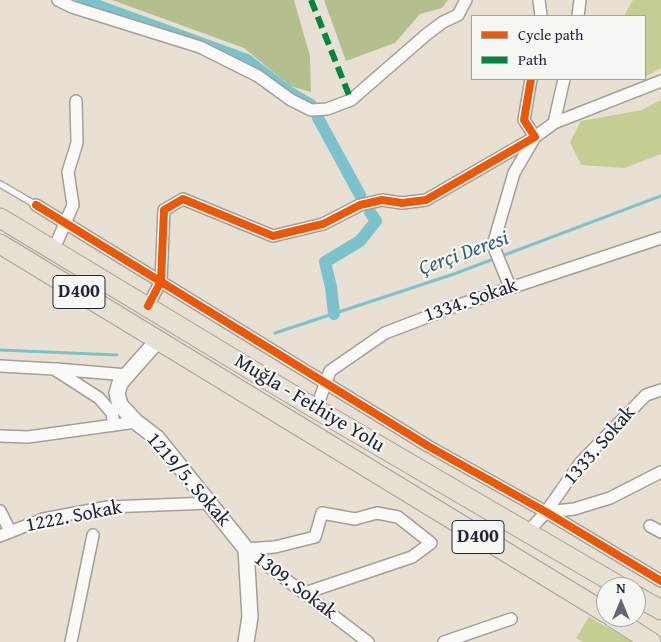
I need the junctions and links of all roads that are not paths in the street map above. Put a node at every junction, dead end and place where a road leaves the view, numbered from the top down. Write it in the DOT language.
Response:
graph roads {
  1 [pos="58,0"];
  2 [pos="466,0"];
  3 [pos="539,0"];
  4 [pos="580,0"];
  5 [pos="541,15"];
  6 [pos="578,15"];
  7 [pos="531,80"];
  8 [pos="564,80"];
  9 [pos="661,81"];
  10 [pos="76,101"];
  11 [pos="554,123"];
  12 [pos="535,137"];
  13 [pos="0,184"];
  14 [pos="36,205"];
  15 [pos="0,218"];
  16 [pos="66,222"];
  17 [pos="661,238"];
  18 [pos="0,244"];
  19 [pos="54,251"];
  20 [pos="161,281"];
  21 [pos="510,287"];
  22 [pos="148,306"];
  23 [pos="158,340"];
  24 [pos="0,366"];
  25 [pos="54,369"];
  26 [pos="127,375"];
  27 [pos="326,384"];
  28 [pos="661,390"];
  29 [pos="316,409"];
  30 [pos="136,422"];
  31 [pos="114,425"];
  32 [pos="0,436"];
  33 [pos="661,472"];
  34 [pos="210,503"];
  35 [pos="0,511"];
  36 [pos="546,512"];
  37 [pos="650,526"];
  38 [pos="661,532"];
  39 [pos="527,533"];
  40 [pos="5,534"];
  41 [pos="93,535"];
  42 [pos="246,549"];
  43 [pos="604,577"];
  44 [pos="661,581"];
  45 [pos="305,593"];
  46 [pos="646,602"];
  47 [pos="596,607"];
  48 [pos="661,610"];
  49 [pos="511,619"];
  50 [pos="628,627"];
  51 [pos="71,642"];
  52 [pos="246,642"];
  53 [pos="368,642"];
  54 [pos="444,642"];
  55 [pos="651,642"];
  1 -- 2 [label="street"];
  3 -- 5 [label="street"];
  4 -- 6 [label="street"];
  7 -- 12 [label="street"];
  8 -- 11 [label="street"];
  9 -- 11 [label="street"];
  10 -- 16 [label="street"];
  11 -- 12 [label="street"];
  12 -- 20 [label="street"];
  12 -- 21 [label="street"];
  13 -- 14 [label="lane"];
  14 -- 16 [label="street"];
  15 -- 19 [label="highway, Muğla - Fethiye Yolu / D400"];
  16 -- 19 [label="street"];
  16 -- 20 [label="street"];
  17 -- 21 [label="street, 1334. Sokak"];
  18 -- 23 [label="highway, Muğla - Fethiye Yolu / D400"];
  19 -- 22 [label="highway, Muğla - Fethiye Yolu / D400"];
  20 -- 22 [label="street"];
  20 -- 27 [label="street"];
  21 -- 27 [label="street, 1334. Sokak"];
  22 -- 29 [label="highway, Muğla - Fethiye Yolu / D400"];
  23 -- 26 [label="street, 1219/5. Sokak"];
  23 -- 47 [label="highway, Muğla - Fethiye Yolu / D400"];
  24 -- 25 [label="street"];
  25 -- 26 [label="street"];
  25 -- 31 [label="street"];
  26 -- 30 [label="street, 1219/5. Sokak"];
  27 -- 29 [label="street, 1334. Sokak"];
  27 -- 36 [label="street"];
  28 -- 36 [label="street, 1333. Sokak"];
  29 -- 39 [label="highway, Muğla - Fethiye Yolu / D400"];
  30 -- 31 [label="street"];
  30 -- 34 [label="street, 1219/5. Sokak"];
  31 -- 32 [label="street"];
  33 -- 36 [label="street"];
  34 -- 40 [label="street, 1222. Sokak"];
  34 -- 42 [label="street, 1219/5. Sokak"];
  35 -- 40 [label="street"];
  36 -- 39 [label="street, 1333. Sokak"];
  36 -- 44 [label="street"];
  37 -- 38 [label="street"];
  39 -- 43 [label="highway, Muğla - Fethiye Yolu / D400"];
  41 -- 51 [label="street"];
  42 -- 45 [label="street, 1309. Sokak"];
  42 -- 45 [label="street"];
  42 -- 52 [label="street"];
  45 -- 53 [label="street, 1309. Sokak"];
  46 -- 48 [label="highway"];
  49 -- 54 [label="street"];
  50 -- 55 [label="highway"];
}
